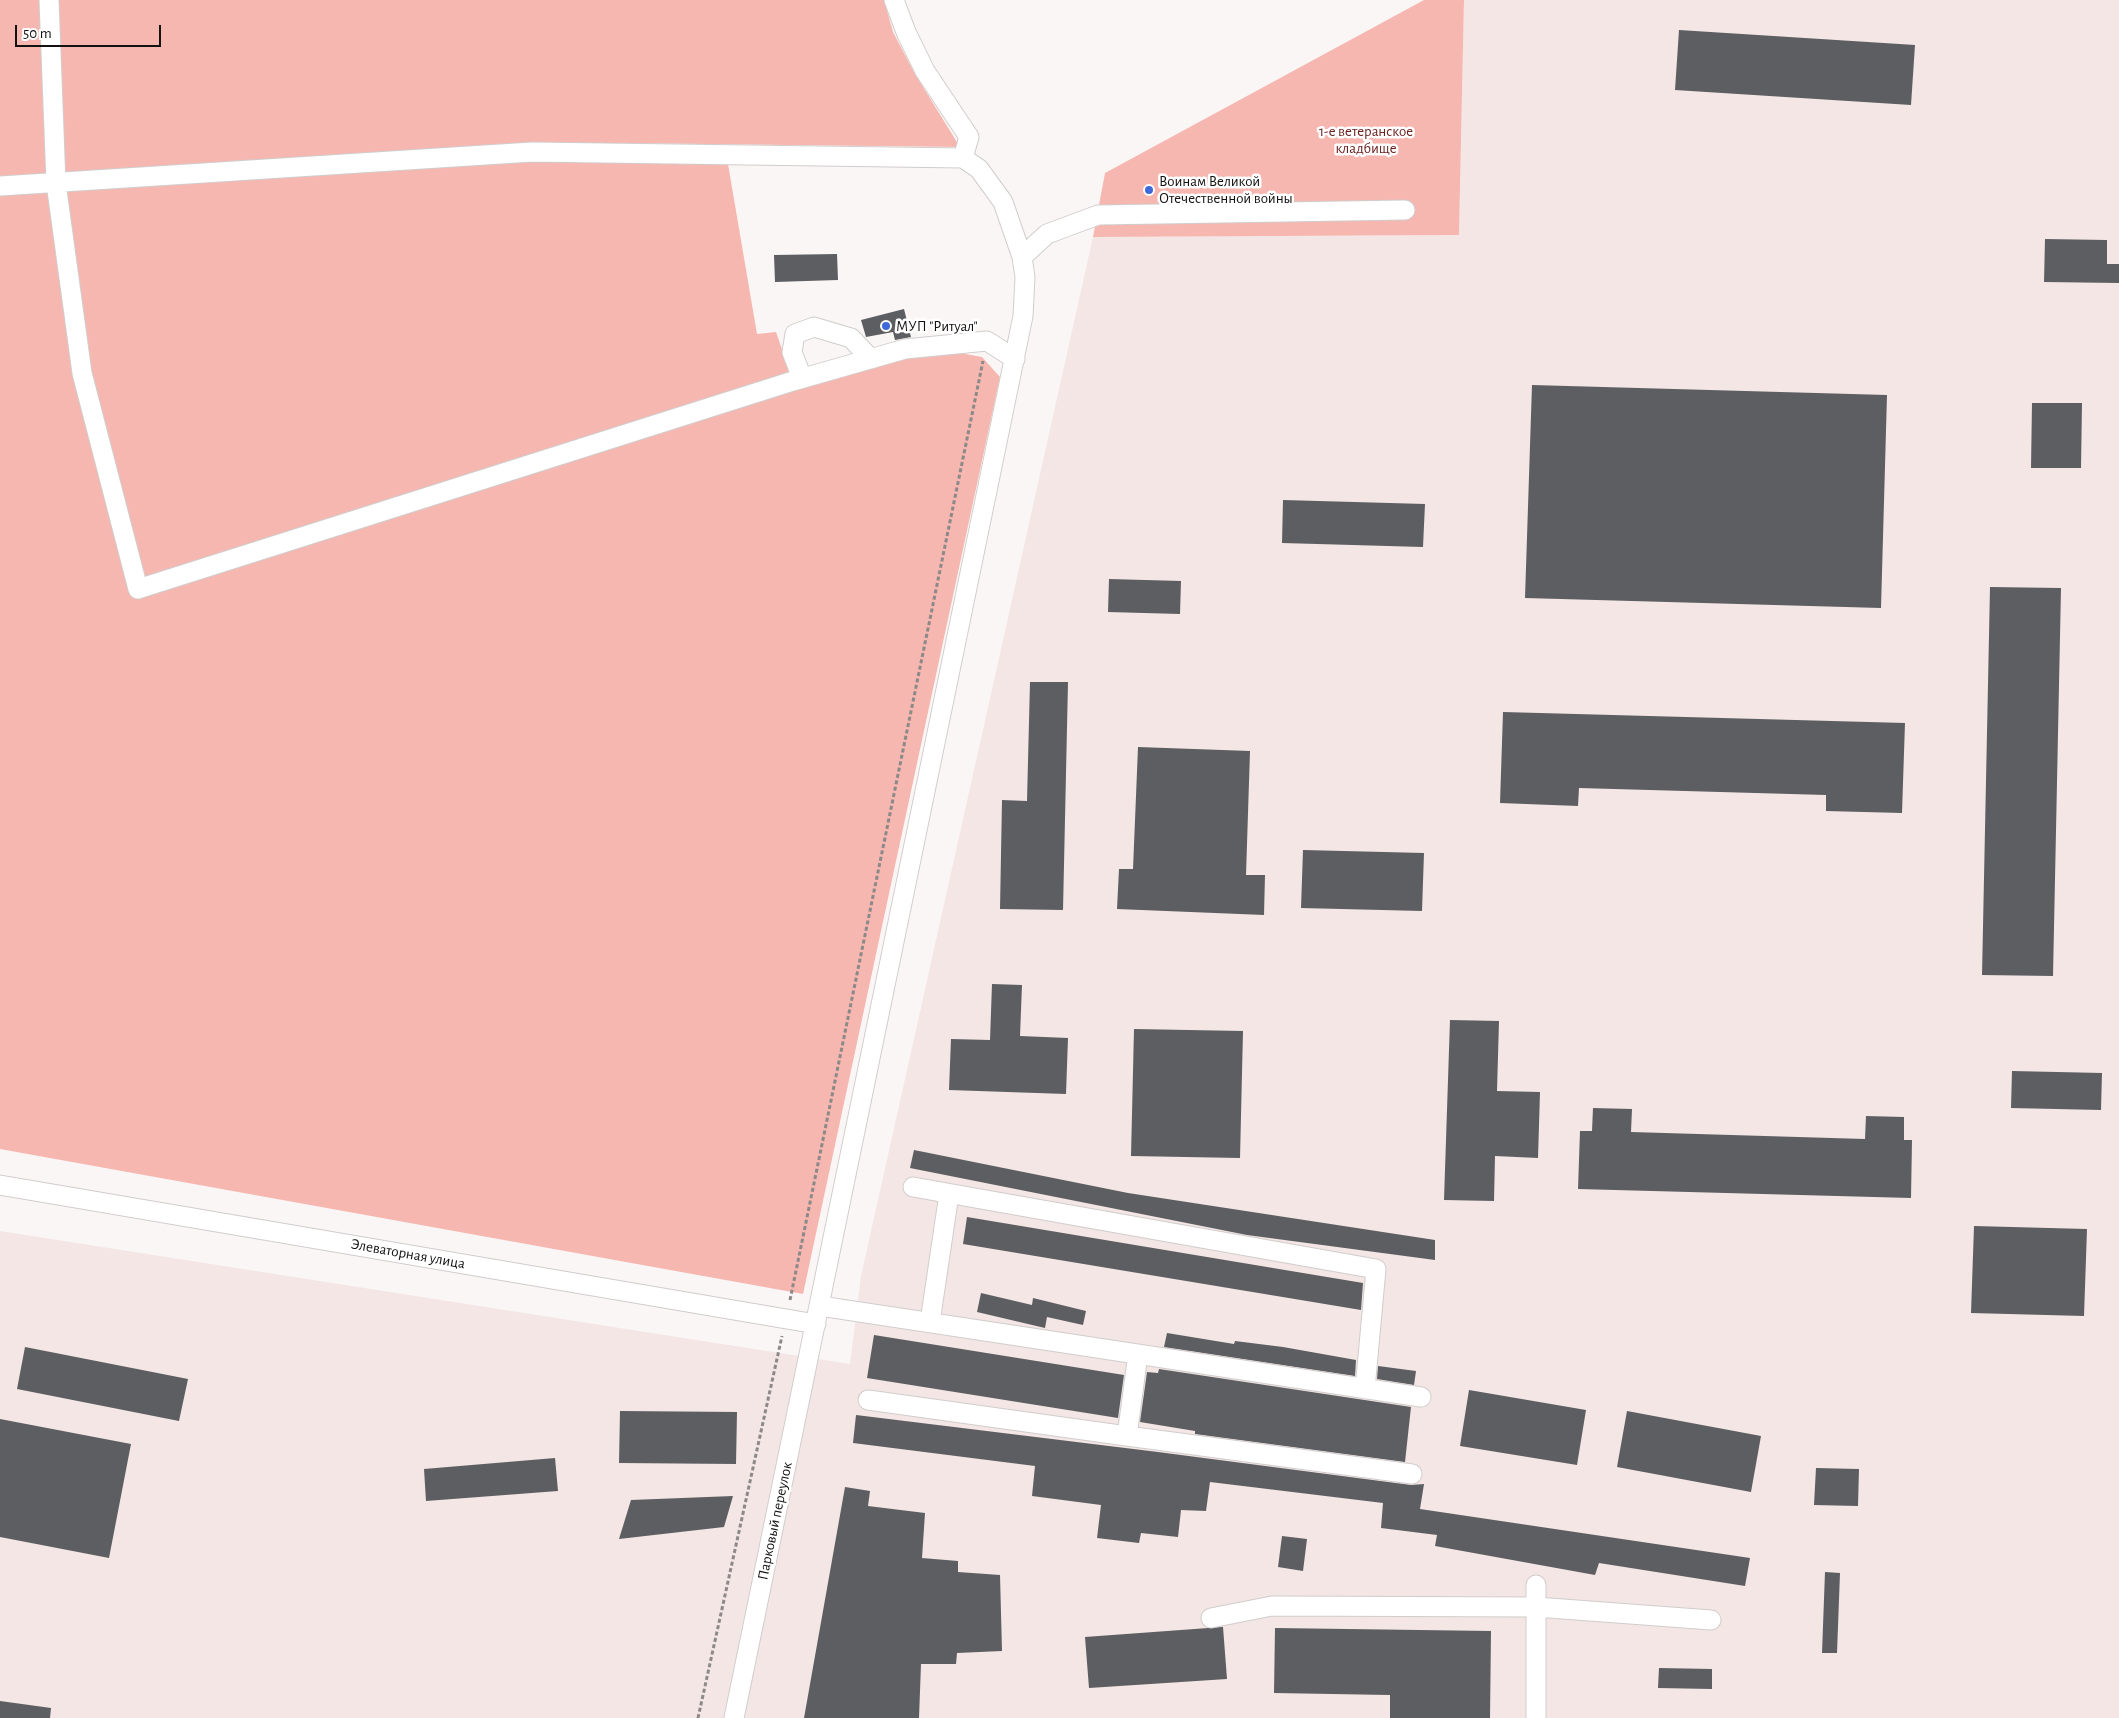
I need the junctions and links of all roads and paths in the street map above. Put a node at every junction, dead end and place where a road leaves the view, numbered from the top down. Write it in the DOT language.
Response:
graph roads {
  1 [pos="49,0"];
  2 [pos="894,0"];
  3 [pos="963,158"];
  4 [pos="56,183"];
  5 [pos="0,186"];
  6 [pos="1405,210"];
  7 [pos="1022,257"];
  8 [pos="987,341"];
  9 [pos="871,359"];
  10 [pos="1015,359"];
  11 [pos="802,378"];
  12 [pos="0,1185"];
  13 [pos="913,1187"];
  14 [pos="949,1194"];
  15 [pos="818,1315"];
  16 [pos="786,1319"];
  17 [pos="930,1322"];
  18 [pos="1138,1354"];
  19 [pos="1365,1389"];
  20 [pos="1421,1397"];
  21 [pos="868,1400"];
  22 [pos="1127,1436"];
  23 [pos="1412,1474"];
  24 [pos="1536,1585"];
  25 [pos="1536,1607"];
  26 [pos="1211,1618"];
  27 [pos="1711,1620"];
  28 [pos="698,1718"];
  29 [pos="734,1718"];
  30 [pos="1536,1718"];
  1 -- 4 [label="street"];
  2 -- 3 [label="street"];
  3 -- 4 [label="street"];
  3 -- 7 [label="street, Парковый переулок"];
  4 -- 5 [label="street"];
  4 -- 11 [label="street"];
  6 -- 7 [label="street"];
  7 -- 10 [label="street, Парковый переулок"];
  8 -- 9 [label="street"];
  8 -- 10 [label="street"];
  8 -- 16 [label="path"];
  9 -- 11 [label="street"];
  9 -- 11 [label="street"];
  10 -- 15 [label="street, Парковый переулок"];
  12 -- 16 [label="street, Элеваторная улица"];
  13 -- 14 [label="street"];
  14 -- 17 [label="street"];
  14 -- 19 [label="street"];
  15 -- 16 [label="street, Элеваторная улица"];
  15 -- 17 [label="street, Элеваторная улица"];
  15 -- 29 [label="street, Парковый переулок"];
  16 -- 28 [label="path"];
  17 -- 18 [label="street, Элеваторная улица"];
  18 -- 19 [label="street, Элеваторная улица"];
  18 -- 22 [label="street"];
  19 -- 20 [label="street, Элеваторная улица"];
  21 -- 22 [label="street"];
  22 -- 23 [label="street"];
  24 -- 25 [label="street"];
  25 -- 26 [label="street"];
  25 -- 27 [label="street"];
  25 -- 30 [label="street"];
}
